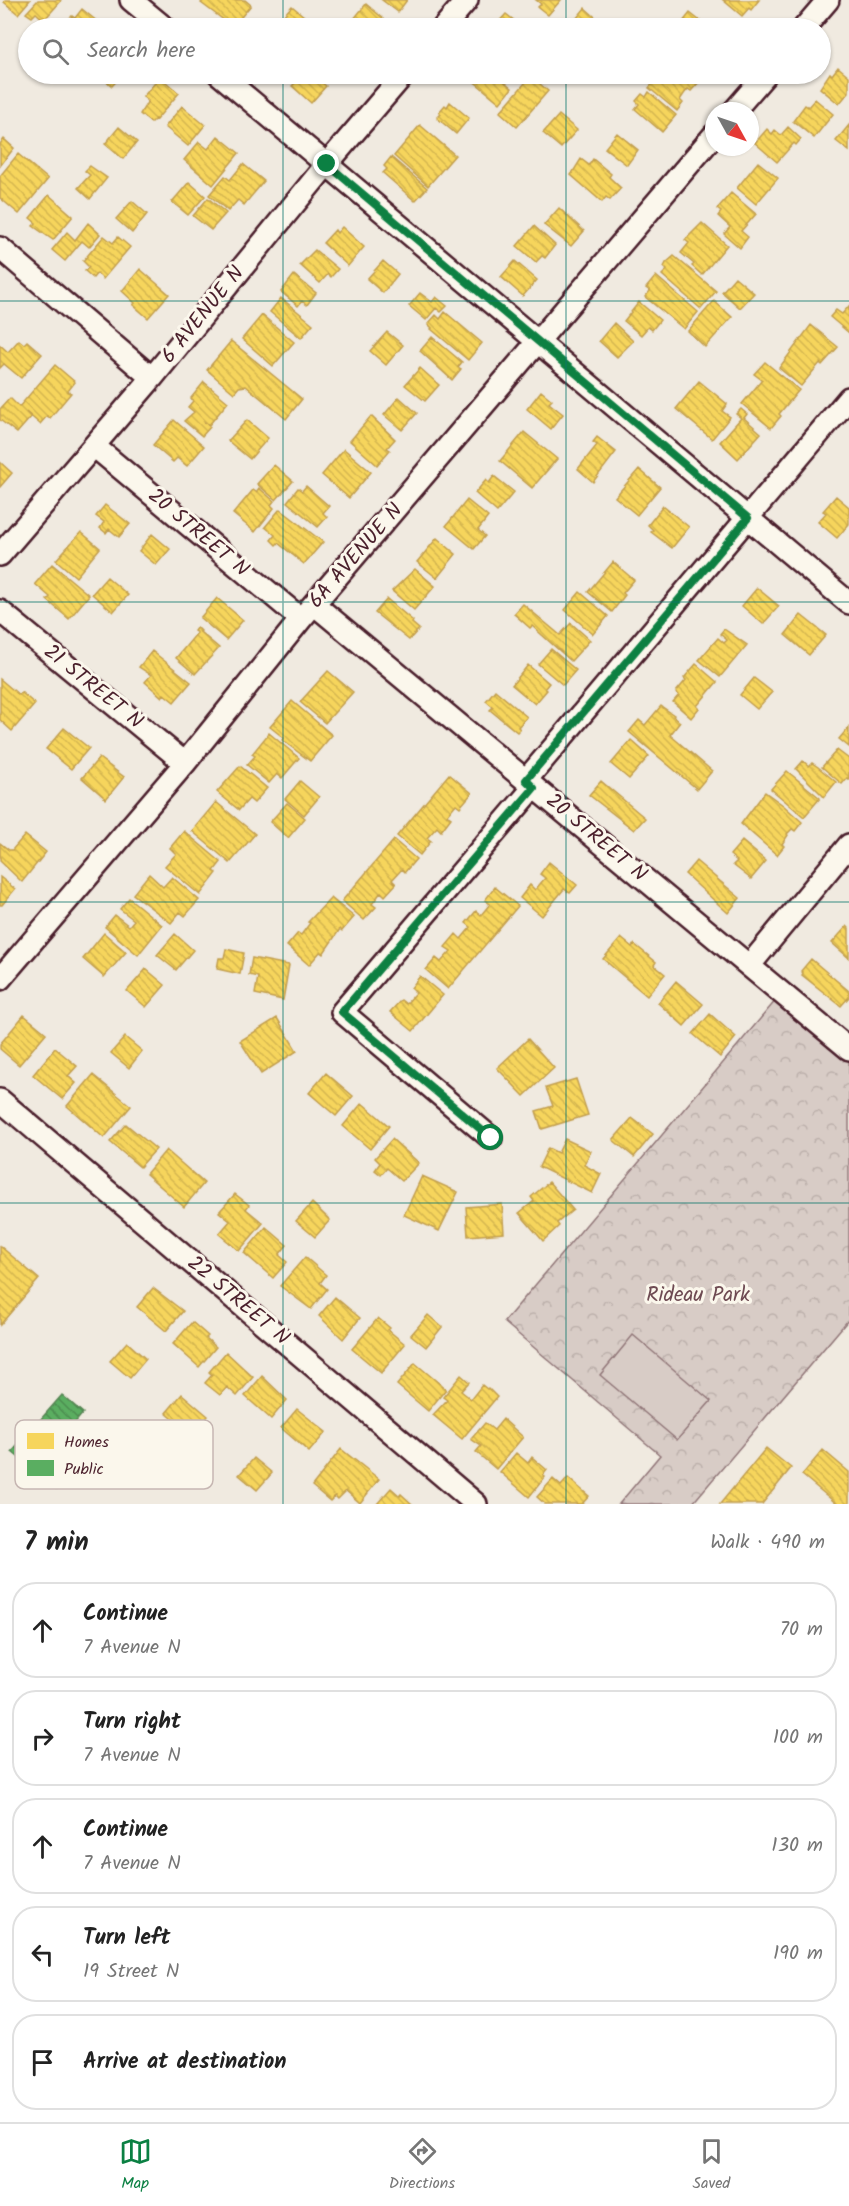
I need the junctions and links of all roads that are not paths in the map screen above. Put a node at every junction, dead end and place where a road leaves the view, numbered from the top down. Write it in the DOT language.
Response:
graph roads {
  1 [pos="131,0"];
  2 [pos="467,0"];
  3 [pos="828,0"];
  4 [pos="153,18"];
  5 [pos="451,18"];
  6 [pos="813,18"];
  7 [pos="231,84"];
  8 [pos="395,84"];
  9 [pos="757,84"];
  10 [pos="742,102"];
  11 [pos="705,146"];
  12 [pos="327,164"];
  13 [pos="0,248"];
  14 [pos="538,342"];
  15 [pos="152,378"];
  16 [pos="849,398"];
  17 [pos="94,446"];
  18 [pos="748,518"];
  19 [pos="0,555"];
  20 [pos="849,603"];
  21 [pos="0,611"];
  22 [pos="308,612"];
  23 [pos="185,763"];
  24 [pos="530,784"];
  25 [pos="849,845"];
  26 [pos="749,966"];
  27 [pos="0,979"];
  28 [pos="849,1049"];
  29 [pos="0,1100"];
  30 [pos="491,1138"];
  31 [pos="476,1504"];
  1 -- 4 [label="street"];
  2 -- 5 [label="street"];
  3 -- 6 [label="street"];
  7 -- 12 [label="street"];
  8 -- 12 [label="street, 6 AVENUE N"];
  9 -- 10 [label="street"];
  11 -- 14 [label="street, 6A AVENUE N"];
  12 -- 14 [label="street"];
  12 -- 15 [label="street, 6 AVENUE N"];
  13 -- 15 [label="street"];
  14 -- 18 [label="street"];
  14 -- 22 [label="street, 6A AVENUE N"];
  15 -- 17 [label="street, 6 AVENUE N"];
  16 -- 18 [label="street"];
  17 -- 19 [label="street, 6 AVENUE N"];
  17 -- 22 [label="street, 20 STREET N"];
  18 -- 20 [label="street"];
  18 -- 24 [label="street"];
  21 -- 23 [label="street, 21 STREET N"];
  22 -- 23 [label="street, 6A AVENUE N"];
  22 -- 24 [label="street, 20 STREET N"];
  23 -- 27 [label="street, 6A AVENUE N"];
  24 -- 26 [label="street, 20 STREET N"];
  24 -- 30 [label="street"];
  25 -- 26 [label="street"];
  26 -- 28 [label="street, 20 STREET N"];
  29 -- 31 [label="street, 22 STREET N"];
}
